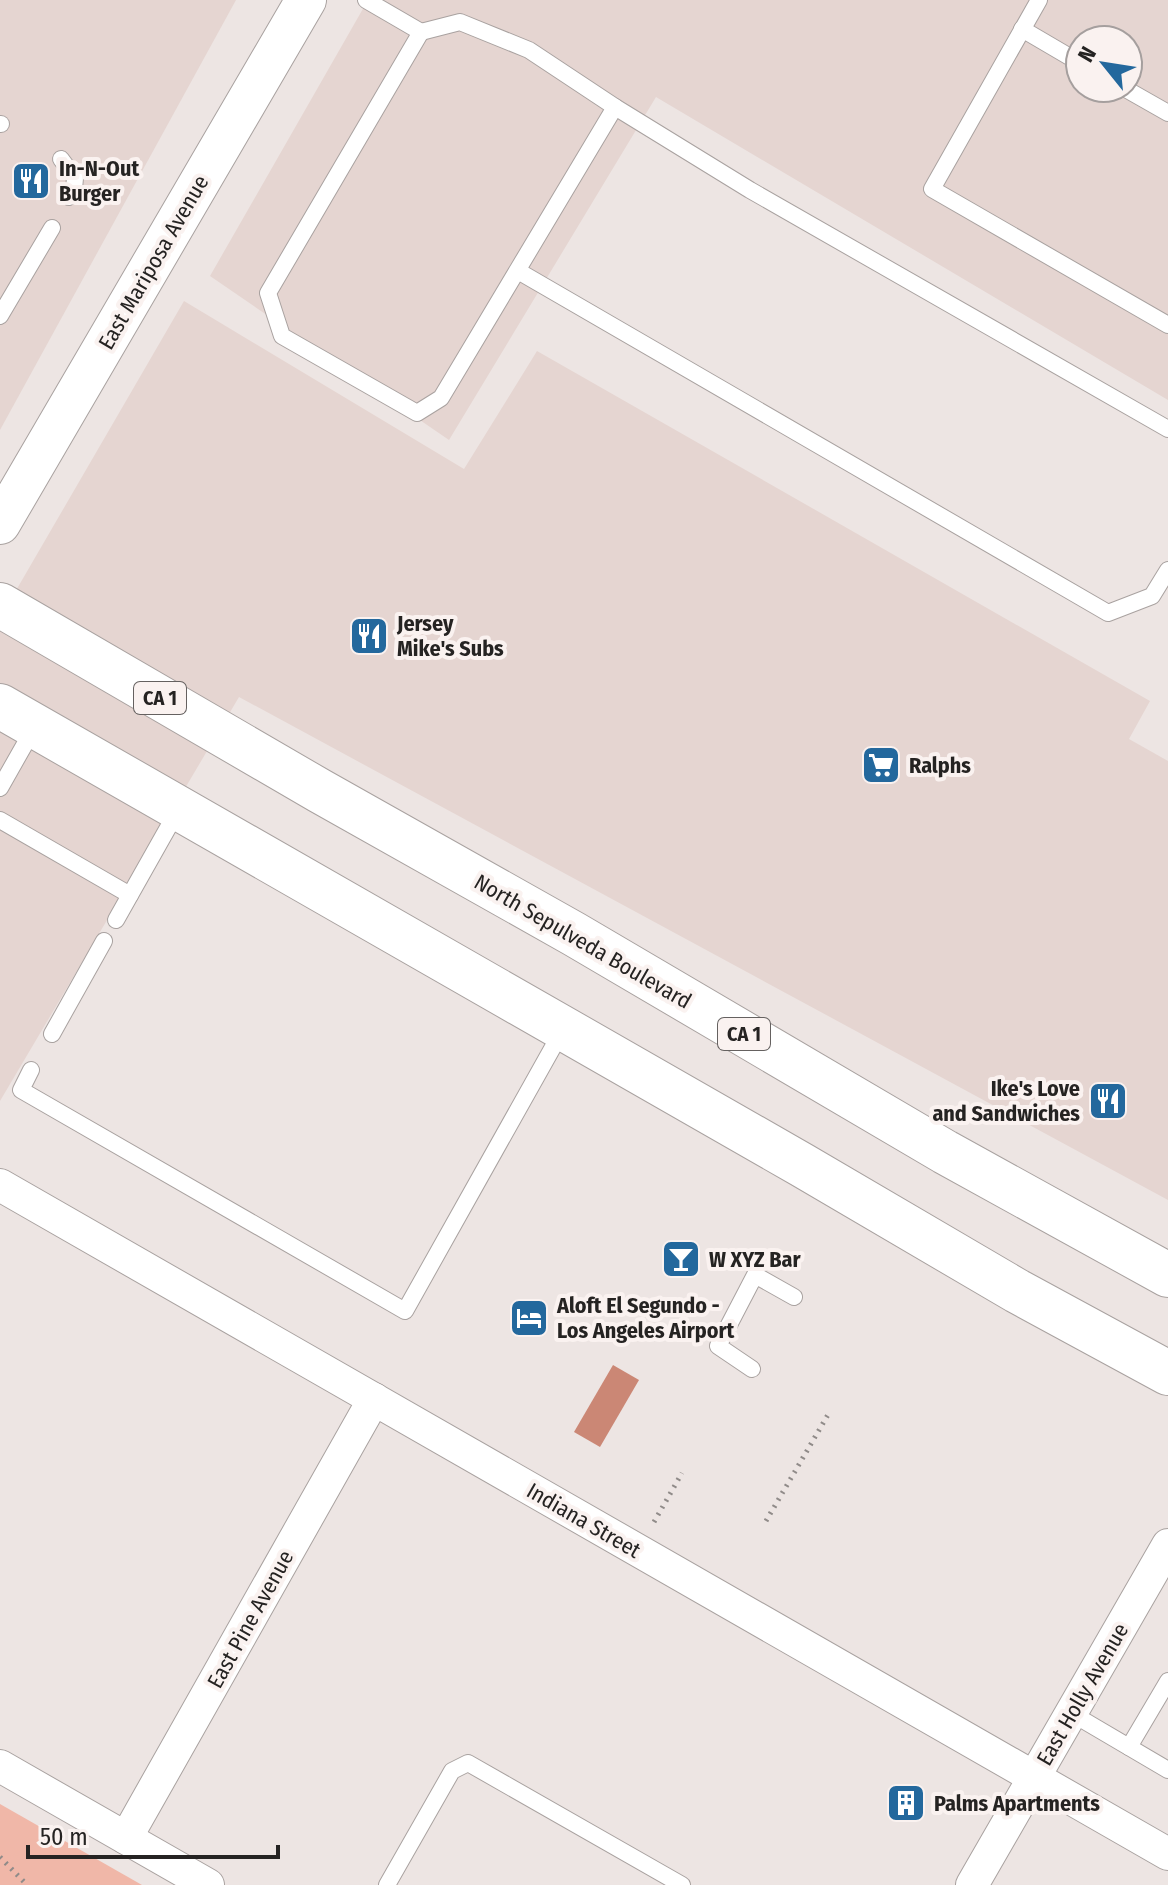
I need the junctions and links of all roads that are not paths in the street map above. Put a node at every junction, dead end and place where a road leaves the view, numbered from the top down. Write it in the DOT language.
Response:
graph roads {
  1 [pos="306,0"];
  2 [pos="366,0"];
  3 [pos="1039,0"];
  4 [pos="1022,29"];
  5 [pos="421,32"];
  6 [pos="1064,54"];
  7 [pos="1144,99"];
  8 [pos="615,107"];
  9 [pos="1168,113"];
  10 [pos="61,159"];
  11 [pos="69,197"];
  12 [pos="52,228"];
  13 [pos="518,271"];
  14 [pos="0,316"];
  15 [pos="1168,325"];
  16 [pos="1168,429"];
  17 [pos="0,524"];
  18 [pos="1168,570"];
  19 [pos="0,605"];
  20 [pos="18,716"];
  21 [pos="0,788"];
  22 [pos="179,809"];
  23 [pos="0,820"];
  24 [pos="130,895"];
  25 [pos="116,920"];
  26 [pos="104,941"];
  27 [pos="564,1029"];
  28 [pos="52,1034"];
  29 [pos="31,1070"];
  30 [pos="0,1185"];
  31 [pos="1168,1275"];
  32 [pos="794,1297"];
  33 [pos="752,1369"];
  34 [pos="1168,1373"];
  35 [pos="374,1399"];
  36 [pos="1168,1545"];
  37 [pos="1168,1681"];
  38 [pos="1071,1713"];
  39 [pos="1129,1747"];
  40 [pos="0,1766"];
  41 [pos="1168,1770"];
  42 [pos="1034,1777"];
  43 [pos="126,1838"];
  44 [pos="1168,1854"];
  45 [pos="208,1885"];
  46 [pos="387,1885"];
  47 [pos="682,1885"];
  48 [pos="972,1885"];
  1 -- 17 [label="street, East Mariposa Avenue"];
  2 -- 5 [label="lane"];
  3 -- 4 [label="lane"];
  4 -- 6 [label="lane"];
  4 -- 15 [label="lane"];
  5 -- 8 [label="lane"];
  5 -- 13 [label="lane"];
  7 -- 9 [label="lane"];
  8 -- 13 [label="lane"];
  8 -- 16 [label="lane"];
  10 -- 11 [label="lane"];
  12 -- 14 [label="lane"];
  13 -- 18 [label="lane"];
  19 -- 31 [label="highway, North Sepulveda Boulevard / CA 1"];
  20 -- 21 [label="lane"];
  20 -- 22 [label="highway"];
  22 -- 24 [label="lane"];
  22 -- 27 [label="highway"];
  23 -- 24 [label="lane"];
  24 -- 25 [label="lane"];
  26 -- 28 [label="lane"];
  27 -- 29 [label="lane"];
  27 -- 34 [label="highway"];
  30 -- 35 [label="street, Indiana Street"];
  32 -- 33 [label="lane"];
  35 -- 42 [label="street, Indiana Street"];
  35 -- 43 [label="street, East Pine Avenue"];
  36 -- 38 [label="street, East Holly Avenue"];
  37 -- 39 [label="lane"];
  38 -- 39 [label="lane"];
  38 -- 42 [label="street, East Holly Avenue"];
  39 -- 41 [label="lane"];
  40 -- 43 [label="street"];
  42 -- 44 [label="street, Indiana Street"];
  42 -- 48 [label="street, East Holly Avenue"];
  43 -- 45 [label="street"];
  46 -- 47 [label="lane"];
}
